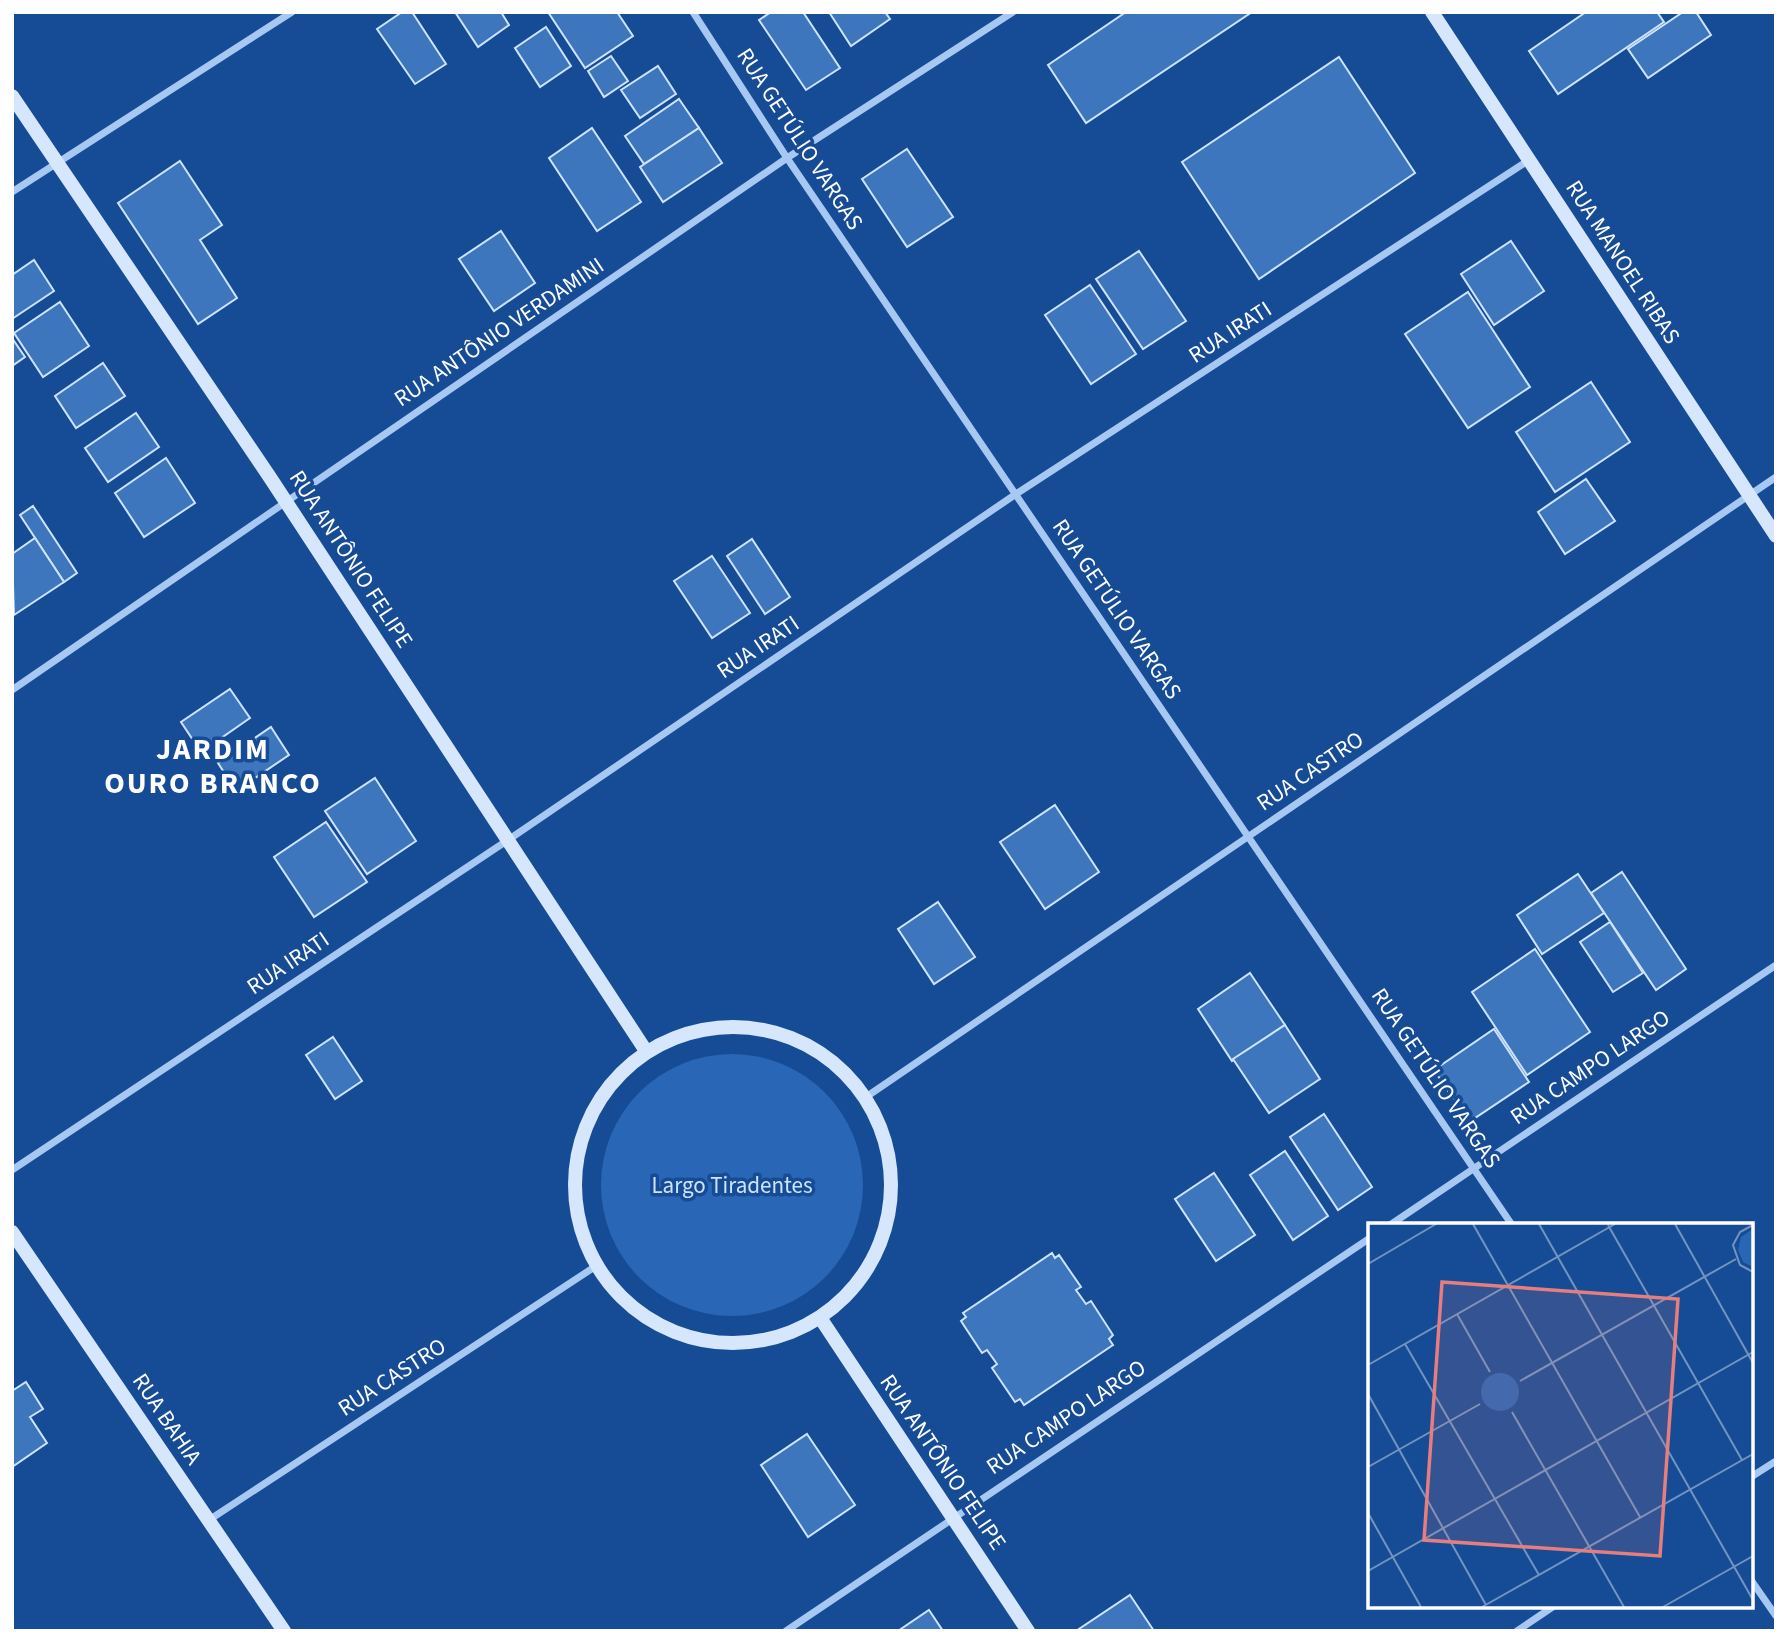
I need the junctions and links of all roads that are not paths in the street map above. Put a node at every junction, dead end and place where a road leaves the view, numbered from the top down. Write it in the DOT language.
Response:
graph roads {
  1 [pos="292,12"];
  2 [pos="694,12"];
  3 [pos="1013,12"];
  4 [pos="1433,12"];
  5 [pos="12,96"];
  6 [pos="787,158"];
  7 [pos="1529,160"];
  8 [pos="57,162"];
  9 [pos="12,192"];
  10 [pos="1776,477"];
  11 [pos="1016,494"];
  12 [pos="1749,495"];
  13 [pos="286,502"];
  14 [pos="1776,536"];
  15 [pos="12,690"];
  16 [pos="1248,836"];
  17 [pos="508,840"];
  18 [pos="1776,965"];
  19 [pos="646,1051"];
  20 [pos="866,1097"];
  21 [pos="1474,1169"];
  22 [pos="12,1170"];
  23 [pos="1393,1223"];
  24 [pos="1511,1223"];
  25 [pos="12,1232"];
  26 [pos="1368,1239"];
  27 [pos="596,1266"];
  28 [pos="821,1319"];
  29 [pos="1776,1461"];
  30 [pos="1753,1476"];
  31 [pos="952,1516"];
  32 [pos="208,1521"];
  33 [pos="1753,1583"];
  34 [pos="1551,1608"];
  35 [pos="1776,1616"];
  36 [pos="284,1631"];
  37 [pos="786,1631"];
  38 [pos="1028,1631"];
  39 [pos="1517,1631"];
  1 -- 8 [label="street"];
  2 -- 6 [label="street, RUA GETÚLIO VARGAS"];
  3 -- 6 [label="street, RUA ANTÔNIO VERDAMINI"];
  4 -- 7 [label="street, RUA MANOEL RIBAS"];
  5 -- 8 [label="street, RUA ANTÔNIO FELIPE"];
  6 -- 11 [label="street, RUA GETÚLIO VARGAS"];
  6 -- 13 [label="street, RUA ANTÔNIO VERDAMINI"];
  7 -- 11 [label="street, RUA IRATI"];
  7 -- 12 [label="street, RUA MANOEL RIBAS"];
  8 -- 9 [label="street"];
  8 -- 13 [label="street, RUA ANTÔNIO FELIPE"];
  10 -- 12 [label="street, RUA CASTRO"];
  11 -- 16 [label="street, RUA GETÚLIO VARGAS"];
  11 -- 17 [label="street, RUA IRATI"];
  12 -- 14 [label="street, RUA MANOEL RIBAS"];
  12 -- 16 [label="street, RUA CASTRO"];
  13 -- 15 [label="street, RUA ANTÔNIO VERDAMINI"];
  13 -- 17 [label="street, RUA ANTÔNIO FELIPE"];
  16 -- 20 [label="street, RUA CASTRO"];
  16 -- 21 [label="street, RUA GETÚLIO VARGAS"];
  17 -- 19 [label="street, RUA ANTÔNIO FELIPE"];
  17 -- 22 [label="street, RUA IRATI"];
  18 -- 21 [label="street, RUA CAMPO LARGO"];
  19 -- 20 [label="street"];
  19 -- 27 [label="street"];
  20 -- 28 [label="street"];
  21 -- 23 [label="street, RUA CAMPO LARGO"];
  21 -- 24 [label="street, RUA GETÚLIO VARGAS"];
  25 -- 32 [label="street, RUA BAHIA"];
  26 -- 31 [label="street, RUA CAMPO LARGO"];
  27 -- 28 [label="street"];
  27 -- 32 [label="street, RUA CASTRO"];
  28 -- 31 [label="street, RUA ANTÔNIO FELIPE"];
  29 -- 30 [label="street"];
  31 -- 37 [label="street, RUA CAMPO LARGO"];
  31 -- 38 [label="street, RUA ANTÔNIO FELIPE"];
  32 -- 36 [label="street, RUA BAHIA"];
  33 -- 35 [label="street"];
  34 -- 39 [label="street"];
}
